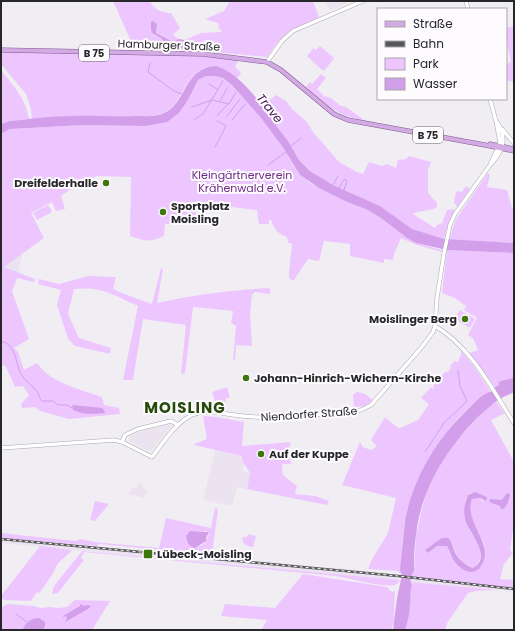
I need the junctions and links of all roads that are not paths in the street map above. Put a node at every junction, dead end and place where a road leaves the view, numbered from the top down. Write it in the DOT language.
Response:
graph roads {
  1 [pos="363,1"];
  2 [pos="1,50"];
  3 [pos="268,62"];
  4 [pos="490,100"];
  5 [pos="496,121"];
  6 [pos="499,125"];
  7 [pos="514,143"];
  8 [pos="502,148"];
  9 [pos="514,150"];
  10 [pos="435,326"];
  11 [pos="514,423"];
  12 [pos="178,425"];
  13 [pos="122,442"];
  14 [pos="1,448"];
  1 -- 3 [label="main road"];
  2 -- 3 [label="main road, Hamburger Straße / B 75"];
  3 -- 8 [label="main road, Hamburger Straße / B 75"];
  4 -- 5 [label="main road"];
  5 -- 6 [label="main road"];
  5 -- 8 [label="main road"];
  6 -- 7 [label="main road"];
  6 -- 8 [label="main road"];
  8 -- 9 [label="main road, B 75"];
  8 -- 10 [label="main road"];
  10 -- 11 [label="main road"];
  10 -- 12 [label="main road, Niendorfer Straße"];
  12 -- 13 [label="main road"];
  12 -- 13 [label="main road, Niendorfer Straße"];
  13 -- 14 [label="main road"];
}
